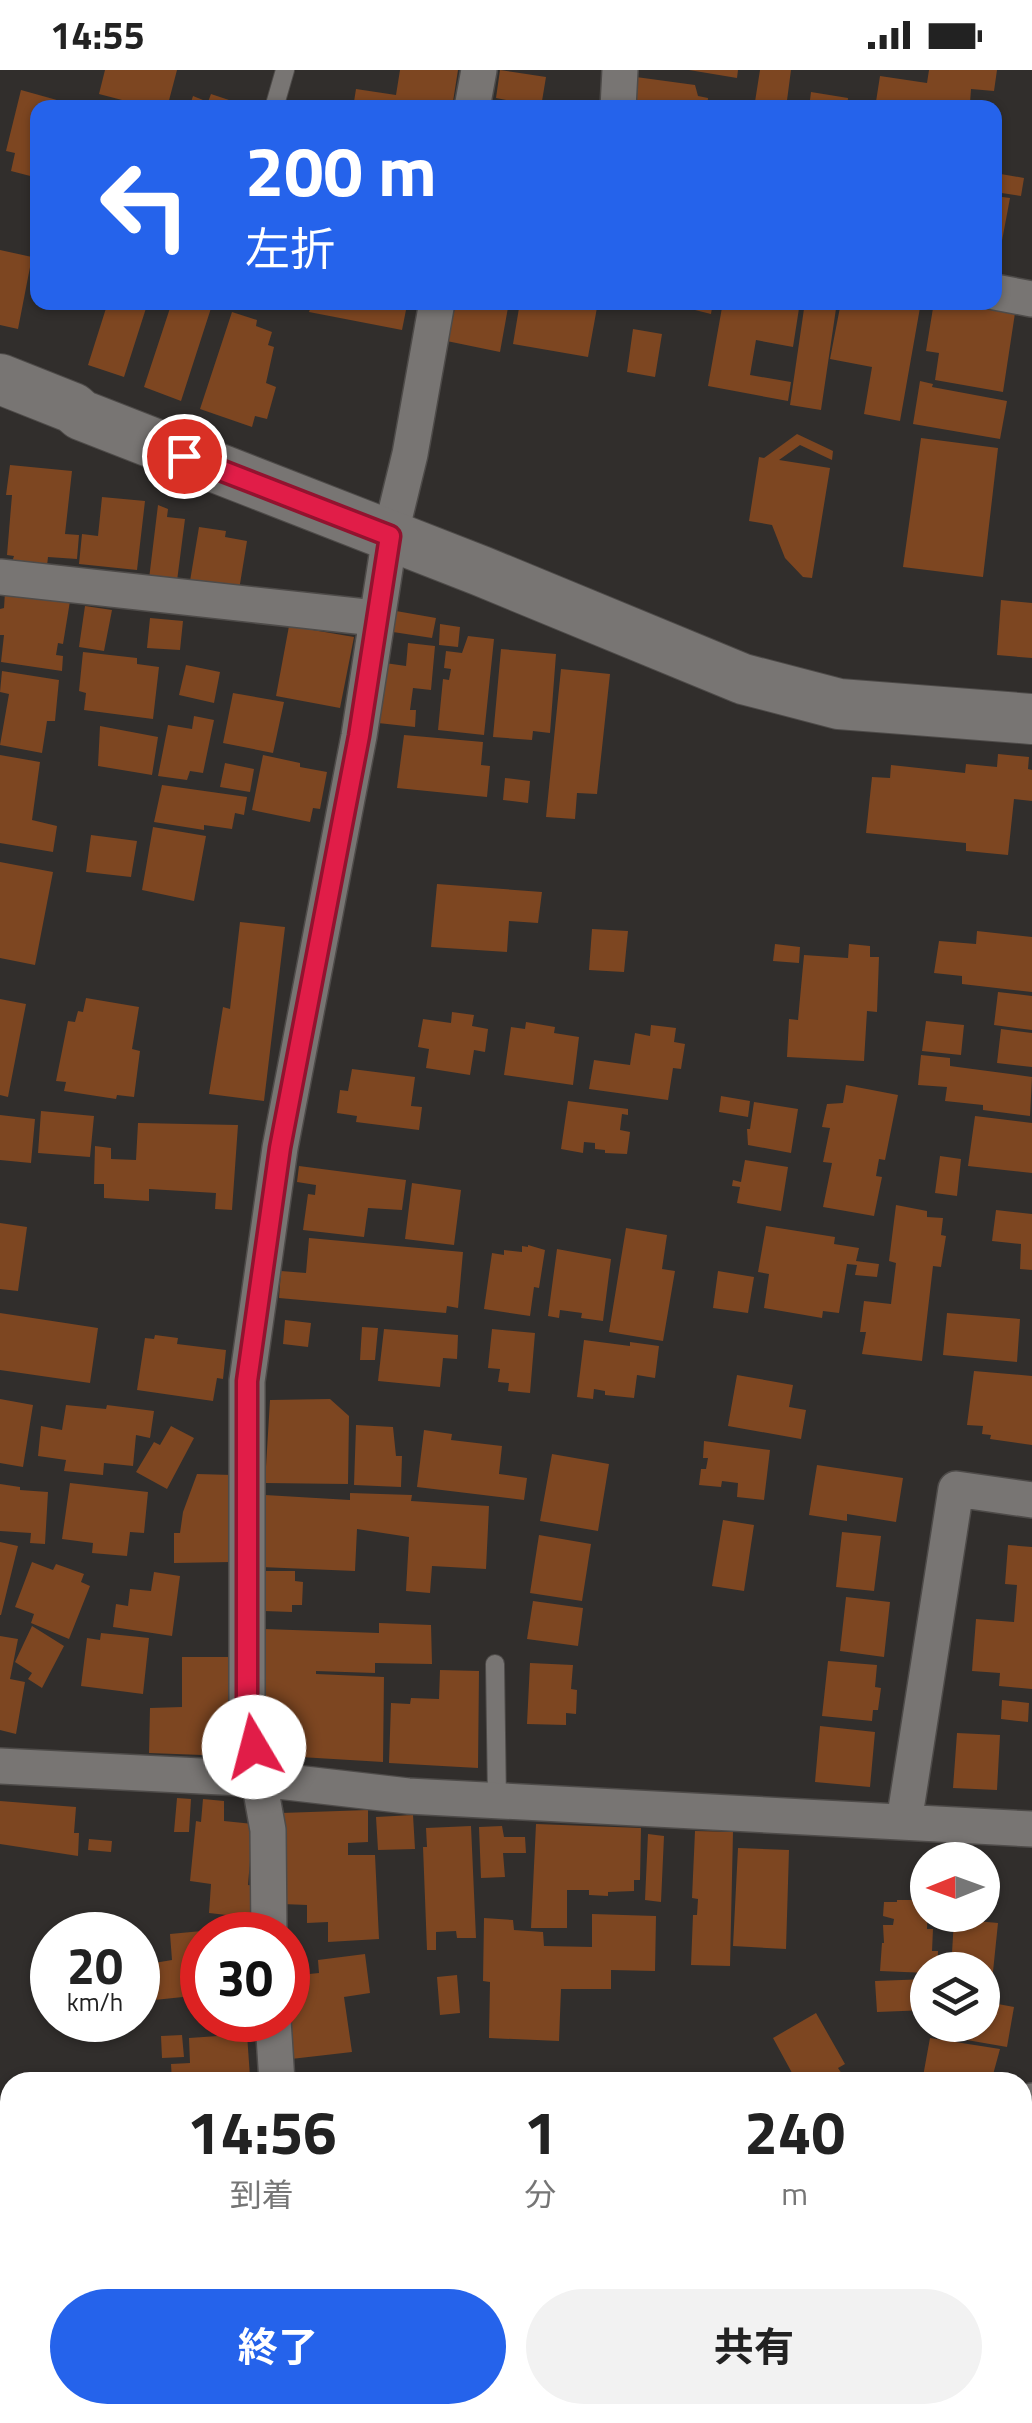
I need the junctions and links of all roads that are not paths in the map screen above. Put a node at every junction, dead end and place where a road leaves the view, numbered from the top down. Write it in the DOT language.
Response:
graph roads {
  1 [pos="285,70"];
  2 [pos="479,70"];
  3 [pos="620,70"];
  4 [pos="276,100"];
  5 [pos="473,100"];
  6 [pos="618,100"];
  7 [pos="1002,293"];
  8 [pos="1032,298"];
  9 [pos="436,310"];
  10 [pos="0,379"];
  11 [pos="390,536"];
  12 [pos="0,577"];
  13 [pos="375,618"];
  14 [pos="1032,719"];
  15 [pos="1032,1500"];
  16 [pos="495,1664"];
  17 [pos="0,1766"];
  18 [pos="261,1779"];
  19 [pos="497,1801"];
  20 [pos="904,1822"];
  21 [pos="1032,1829"];
  22 [pos="268,1912"];
  23 [pos="274,2042"];
  24 [pos="276,2072"];
  1 -- 4 [label="lane"];
  2 -- 5 [label="street"];
  3 -- 6 [label="street"];
  7 -- 8 [label="street"];
  9 -- 11 [label="street"];
  10 -- 11 [label="street"];
  11 -- 13 [label="street"];
  11 -- 14 [label="street"];
  12 -- 13 [label="street"];
  13 -- 18 [label="street"];
  15 -- 20 [label="street"];
  16 -- 19 [label="lane"];
  17 -- 18 [label="street"];
  18 -- 19 [label="street"];
  18 -- 22 [label="street"];
  19 -- 20 [label="street"];
  20 -- 21 [label="street"];
  23 -- 24 [label="street"];
}
